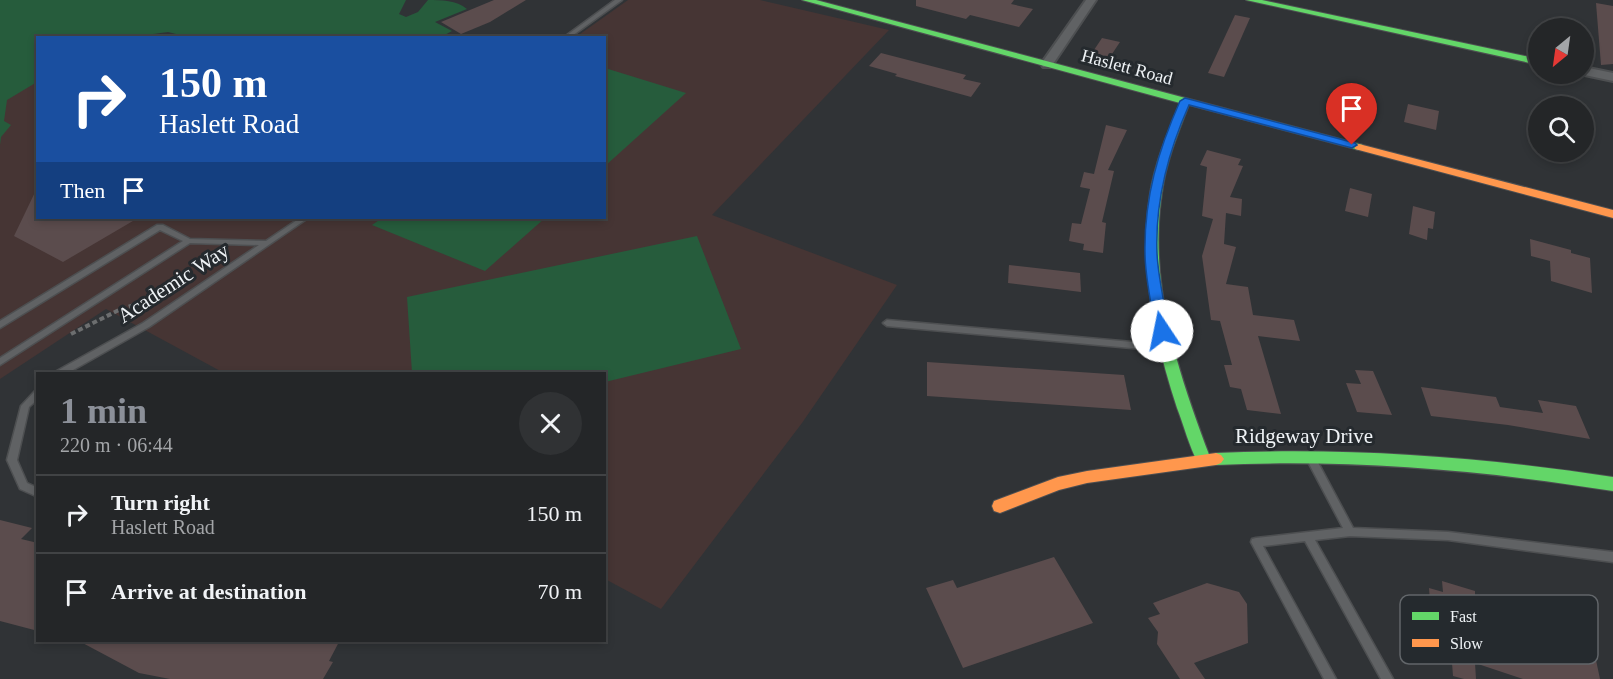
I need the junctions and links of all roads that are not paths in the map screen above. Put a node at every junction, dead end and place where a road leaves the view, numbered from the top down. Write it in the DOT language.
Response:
graph roads {
  1 [pos="619,0"];
  2 [pos="806,0"];
  3 [pos="1091,0"];
  4 [pos="1250,0"];
  5 [pos="568,36"];
  6 [pos="1528,60"];
  7 [pos="1047,64"];
  8 [pos="1594,73"];
  9 [pos="1613,77"];
  10 [pos="1185,101"];
  11 [pos="1613,214"];
  12 [pos="303,219"];
  13 [pos="189,241"];
  14 [pos="267,243"];
  15 [pos="887,323"];
  16 [pos="0,325"];
  17 [pos="1166,348"];
  18 [pos="0,362"];
  19 [pos="62,372"];
  20 [pos="36,395"];
  21 [pos="1309,454"];
  22 [pos="1203,459"];
  23 [pos="1613,484"];
  24 [pos="36,492"];
  25 [pos="1000,506"];
  26 [pos="1350,532"];
  27 [pos="1307,536"];
  28 [pos="1613,557"];
  29 [pos="1330,679"];
  30 [pos="1387,679"];
  1 -- 5 [label="lane"];
  2 -- 7 [label="street, Haslett Road"];
  3 -- 7 [label="street"];
  4 -- 6 [label="street"];
  7 -- 10 [label="street, Haslett Road"];
  8 -- 9 [label="street"];
  10 -- 11 [label="street, Haslett Road"];
  10 -- 17 [label="street"];
  12 -- 14 [label="lane, Academic Way"];
  13 -- 14 [label="lane"];
  13 -- 16 [label="lane"];
  13 -- 18 [label="lane"];
  14 -- 19 [label="lane, Academic Way"];
  15 -- 17 [label="lane"];
  17 -- 22 [label="street"];
  20 -- 24 [label="lane"];
  21 -- 22 [label="street, Ridgeway Drive"];
  21 -- 23 [label="street, Ridgeway Drive"];
  21 -- 26 [label="lane"];
  22 -- 25 [label="street, Ridgeway Drive"];
  26 -- 27 [label="lane"];
  26 -- 28 [label="lane"];
  27 -- 29 [label="lane"];
  27 -- 30 [label="lane"];
}
